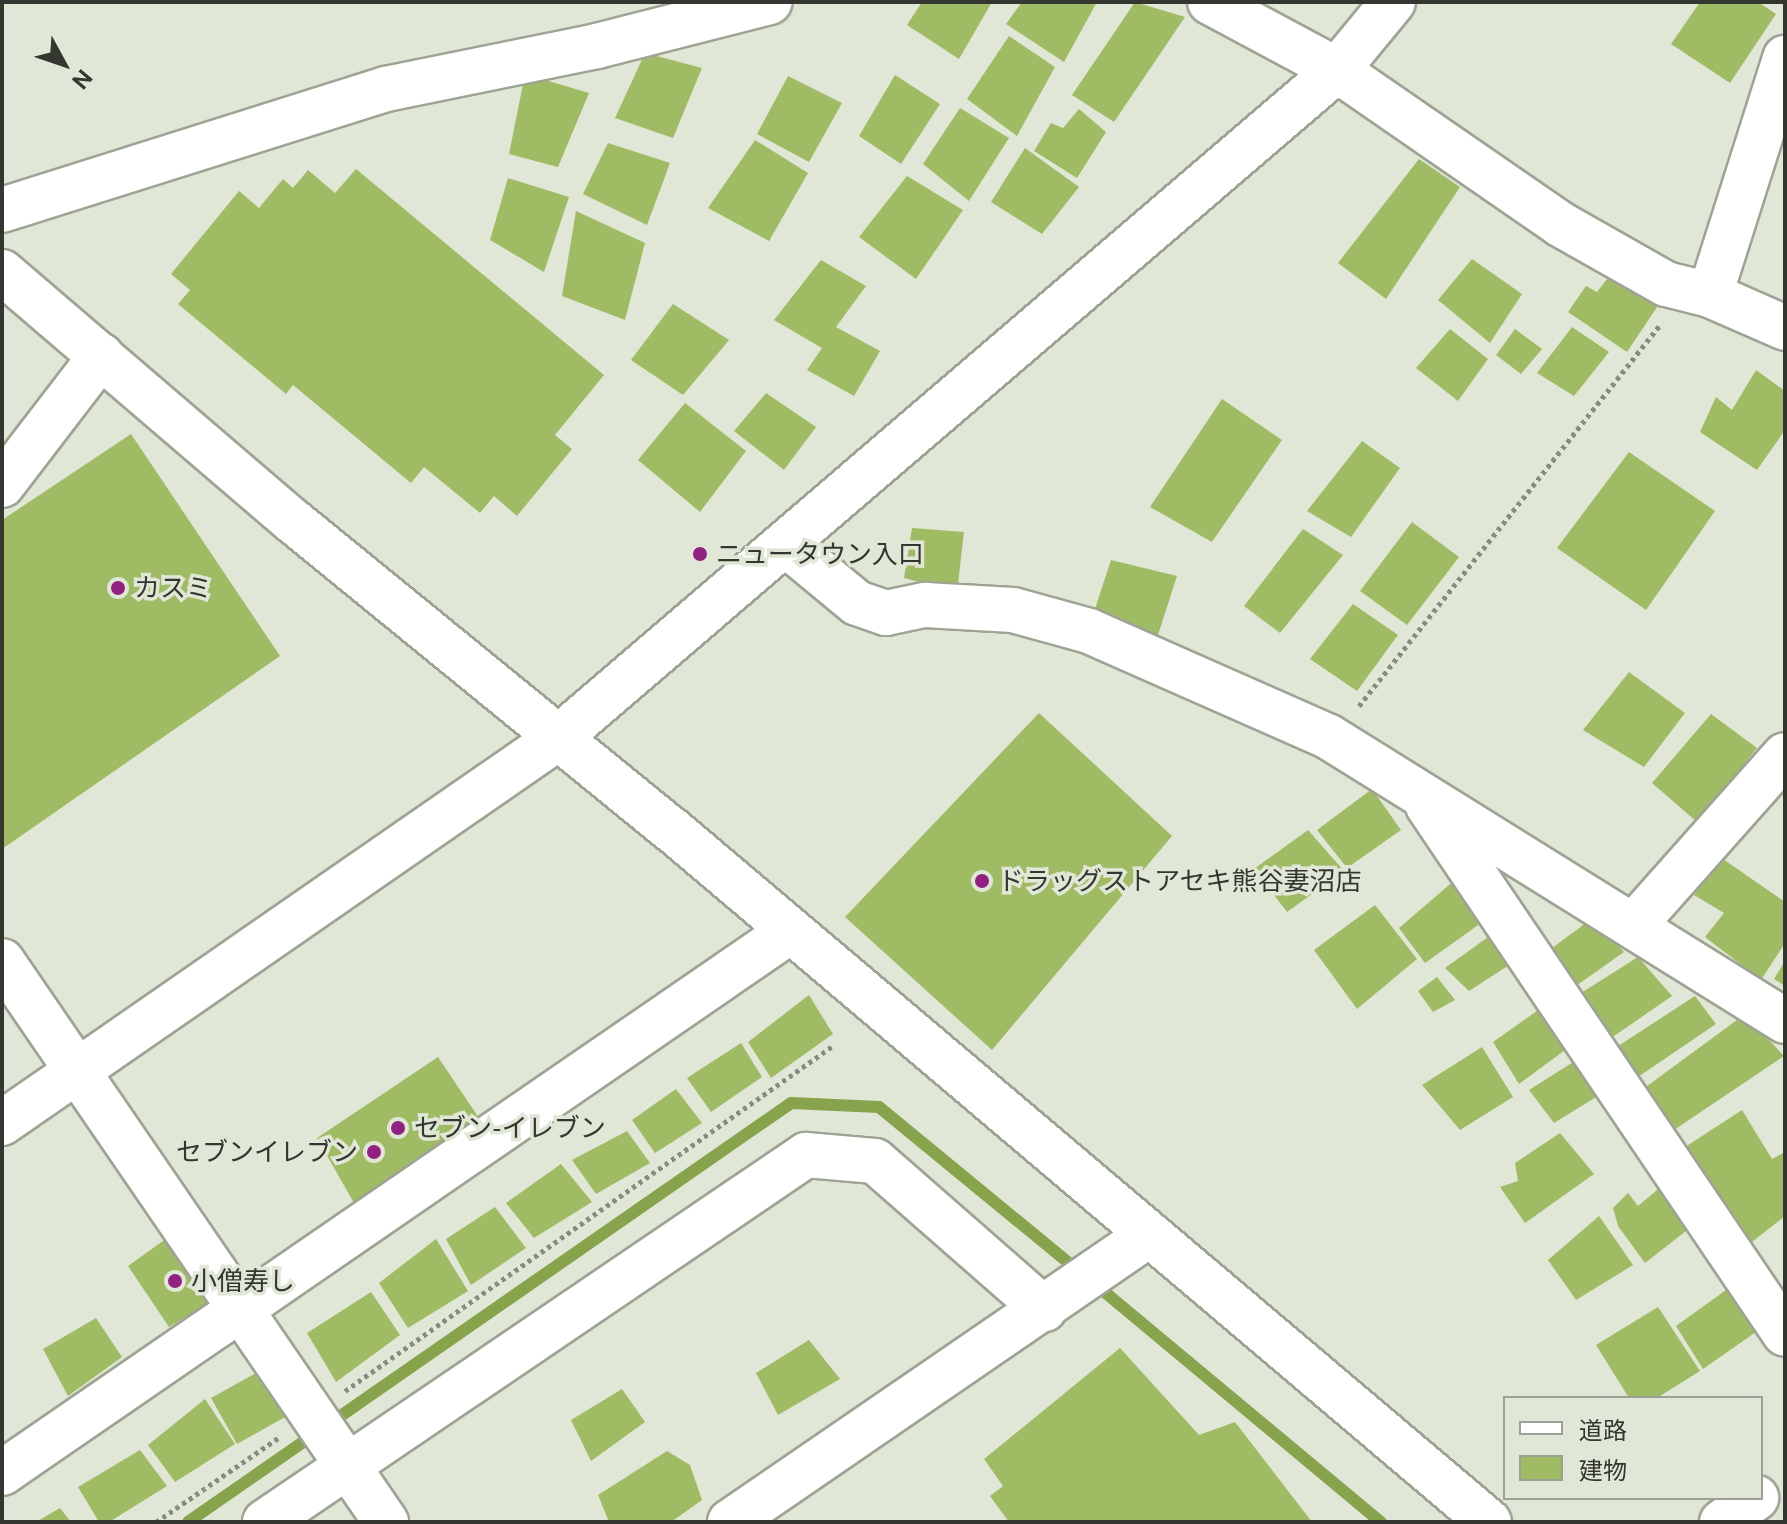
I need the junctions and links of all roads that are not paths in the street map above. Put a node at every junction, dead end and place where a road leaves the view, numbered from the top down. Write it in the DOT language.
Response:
graph roads {
  1 [pos="769,2"];
  2 [pos="1210,2"];
  3 [pos="1393,2"];
  4 [pos="1785,58"];
  5 [pos="1337,70"];
  6 [pos="2,210"];
  7 [pos="2,272"];
  8 [pos="1699,292"];
  9 [pos="1785,328"];
  10 [pos="101,356"];
  11 [pos="2,485"];
  12 [pos="788,546"];
  13 [pos="558,738"];
  14 [pos="1785,755"];
  15 [pos="1418,792"];
  16 [pos="1634,925"];
  17 [pos="789,932"];
  18 [pos="2,961"];
  19 [pos="1785,1021"];
  20 [pos="77,1072"];
  21 [pos="2,1123"];
  22 [pos="1147,1236"];
  23 [pos="240,1309"];
  24 [pos="1044,1309"];
  25 [pos="1785,1334"];
  26 [pos="347,1466"];
  27 [pos="2,1473"];
  28 [pos="1785,1478"];
  29 [pos="1763,1493"];
  30 [pos="1753,1500"];
  31 [pos="265,1522"];
  32 [pos="386,1522"];
  33 [pos="730,1522"];
  34 [pos="1489,1522"];
  35 [pos="1722,1522"];
  1 -- 6 [label="street"];
  2 -- 5 [label="street"];
  3 -- 5 [label="street"];
  4 -- 8 [label="street"];
  5 -- 8 [label="street"];
  5 -- 12 [label="street"];
  7 -- 10 [label="street"];
  8 -- 9 [label="street"];
  10 -- 11 [label="street"];
  10 -- 13 [label="street"];
  12 -- 13 [label="street"];
  12 -- 15 [label="street"];
  13 -- 17 [label="street"];
  13 -- 20 [label="street"];
  14 -- 16 [label="street"];
  15 -- 16 [label="street"];
  15 -- 25 [label="street"];
  16 -- 19 [label="street"];
  17 -- 22 [label="street"];
  17 -- 23 [label="street"];
  18 -- 20 [label="street"];
  20 -- 21 [label="street"];
  20 -- 23 [label="street"];
  22 -- 24 [label="street"];
  22 -- 34 [label="street"];
  23 -- 26 [label="street"];
  23 -- 27 [label="street"];
  24 -- 26 [label="street"];
  24 -- 33 [label="street"];
  26 -- 31 [label="street"];
  26 -- 32 [label="street"];
  28 -- 29 [label="street"];
  30 -- 35 [label="street"];
}
